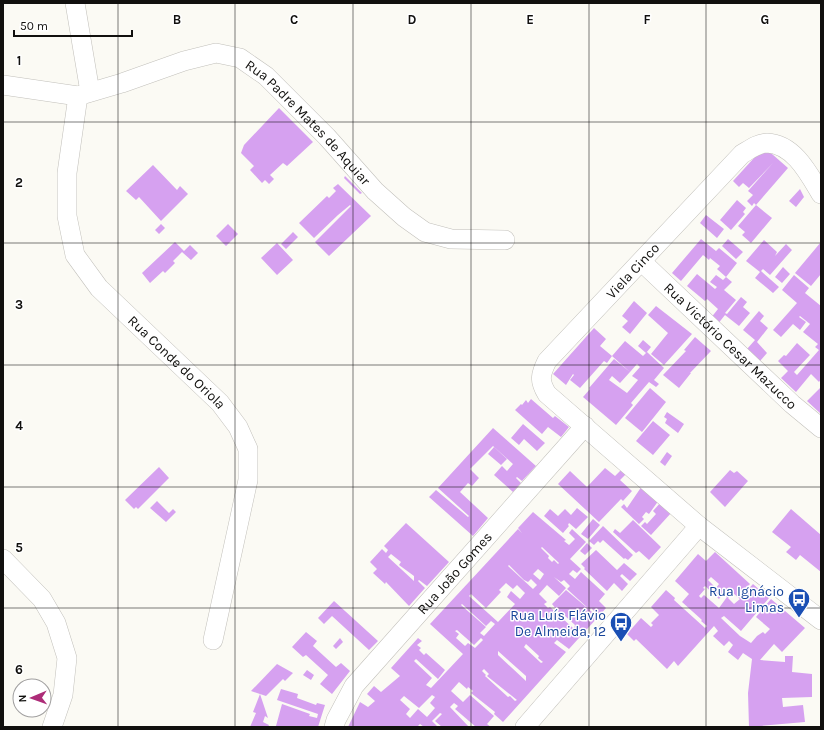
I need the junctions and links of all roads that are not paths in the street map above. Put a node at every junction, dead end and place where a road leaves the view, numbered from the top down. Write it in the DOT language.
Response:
graph roads {
  1 [pos="75,3"];
  2 [pos="3,85"];
  3 [pos="84,94"];
  4 [pos="821,194"];
  5 [pos="506,240"];
  6 [pos="642,262"];
  7 [pos="585,426"];
  8 [pos="821,428"];
  9 [pos="699,526"];
  10 [pos="3,559"];
  11 [pos="821,620"];
  12 [pos="213,640"];
  13 [pos="52,727"];
  14 [pos="334,727"];
  15 [pos="525,727"];
  1 -- 3 [label="street, Rua Conde do Oriola"];
  2 -- 3 [label="street, Rua Padre Mates de Aquiar"];
  3 -- 5 [label="street, Rua Padre Mates de Aquiar"];
  3 -- 12 [label="street, Rua Conde do Oriola"];
  4 -- 6 [label="street, Viela Cinco"];
  6 -- 7 [label="street, Viela Cinco"];
  6 -- 8 [label="street, Rua Victório Cesar Mazucco"];
  7 -- 9 [label="street"];
  7 -- 14 [label="street, Rua João Gomes"];
  9 -- 11 [label="street"];
  9 -- 15 [label="street"];
  10 -- 13 [label="street"];
}
